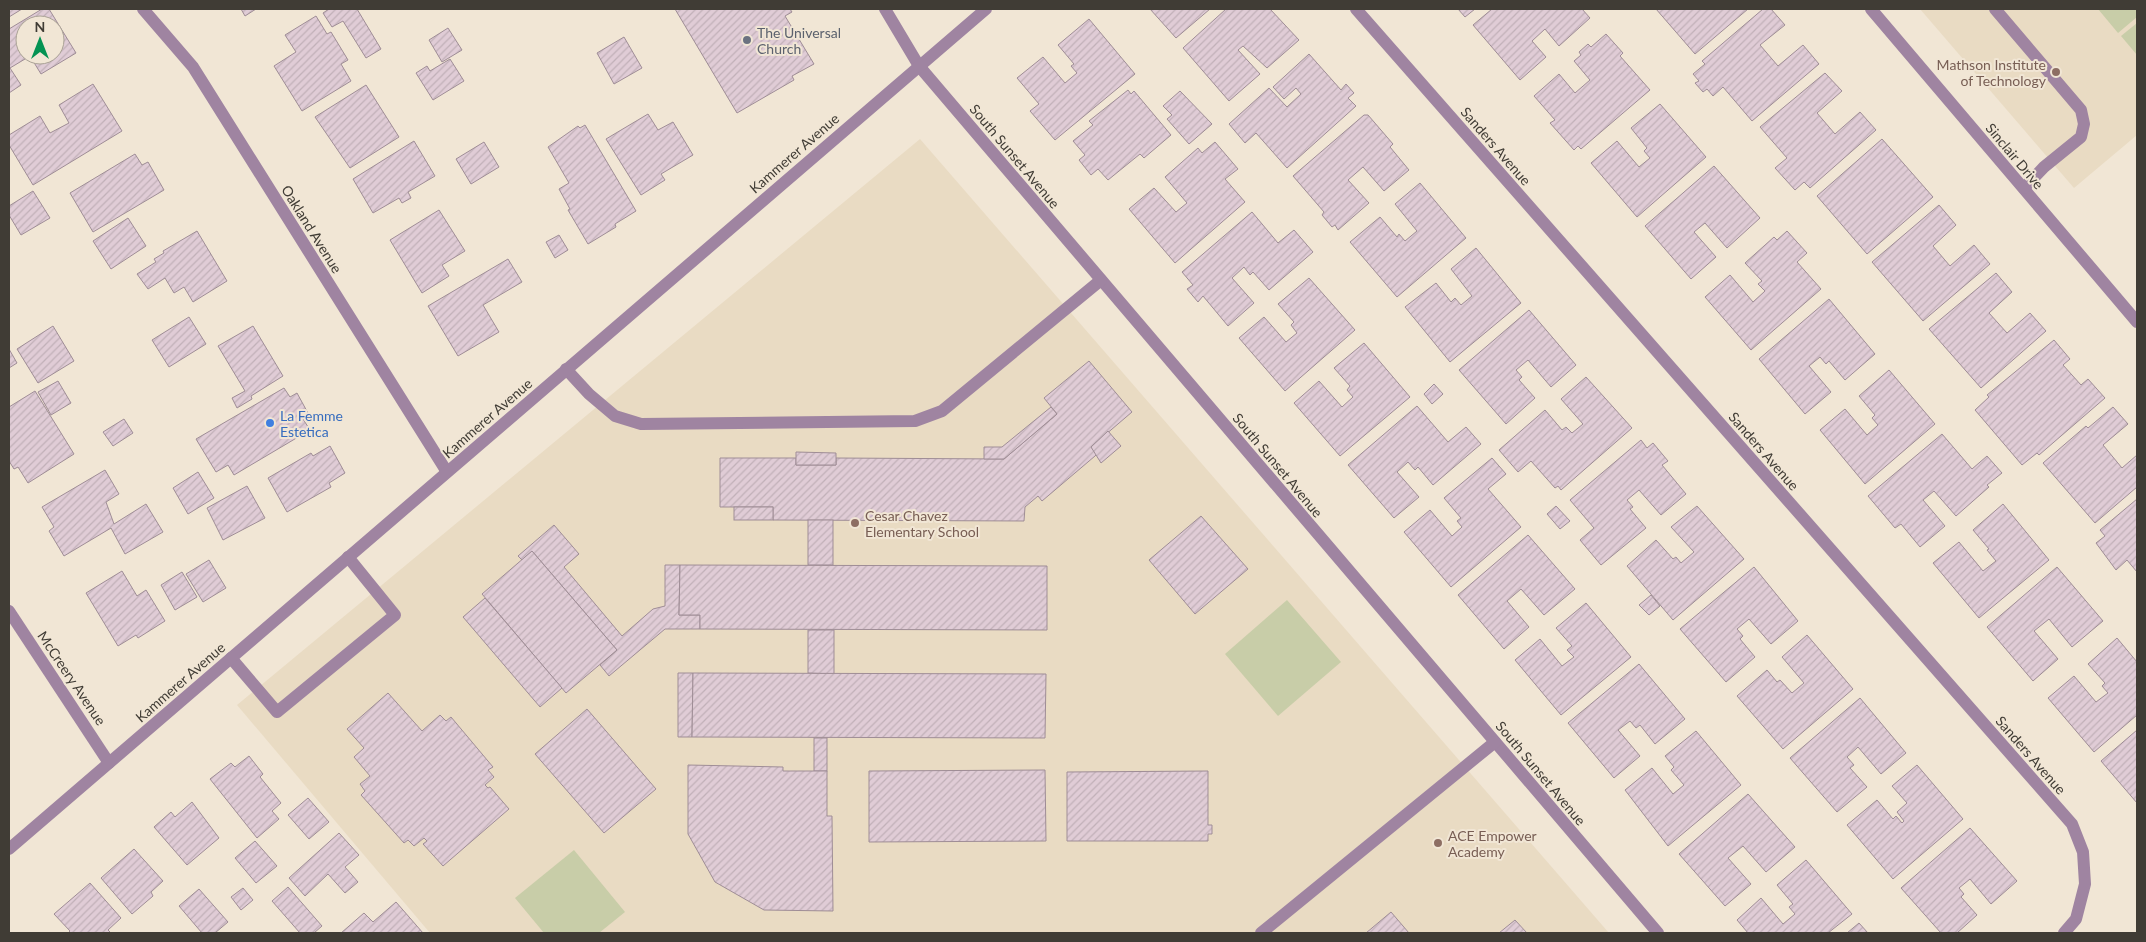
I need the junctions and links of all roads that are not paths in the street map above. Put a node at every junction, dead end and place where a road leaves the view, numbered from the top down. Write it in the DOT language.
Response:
graph roads {
  1 [pos="143,9"];
  2 [pos="885,9"];
  3 [pos="986,9"];
  4 [pos="1356,9"];
  5 [pos="1871,9"];
  6 [pos="1996,9"];
  7 [pos="919,66"];
  8 [pos="2024,188"];
  9 [pos="1101,280"];
  10 [pos="2137,322"];
  11 [pos="566,369"];
  12 [pos="447,472"];
  13 [pos="348,557"];
  14 [pos="9,611"];
  15 [pos="231,658"];
  16 [pos="1495,742"];
  17 [pos="109,763"];
  18 [pos="9,849"];
  19 [pos="1262,933"];
  20 [pos="1658,933"];
  21 [pos="2064,933"];
  1 -- 12 [label="street, Oakland Avenue"];
  2 -- 7 [label="street, South Sunset Avenue"];
  3 -- 7 [label="street, Kammerer Avenue"];
  4 -- 21 [label="street, Sanders Avenue"];
  5 -- 8 [label="street, Sinclair Drive"];
  6 -- 8 [label="street"];
  7 -- 9 [label="street, South Sunset Avenue"];
  7 -- 11 [label="street, Kammerer Avenue"];
  8 -- 10 [label="street, Sinclair Drive"];
  9 -- 11 [label="street"];
  9 -- 16 [label="street, South Sunset Avenue"];
  11 -- 12 [label="street, Kammerer Avenue"];
  12 -- 13 [label="street, Kammerer Avenue"];
  13 -- 15 [label="street, Kammerer Avenue"];
  13 -- 15 [label="street"];
  14 -- 17 [label="street, McCreery Avenue"];
  15 -- 17 [label="street, Kammerer Avenue"];
  16 -- 19 [label="street"];
  16 -- 20 [label="street, South Sunset Avenue"];
  17 -- 18 [label="street, Kammerer Avenue"];
}
